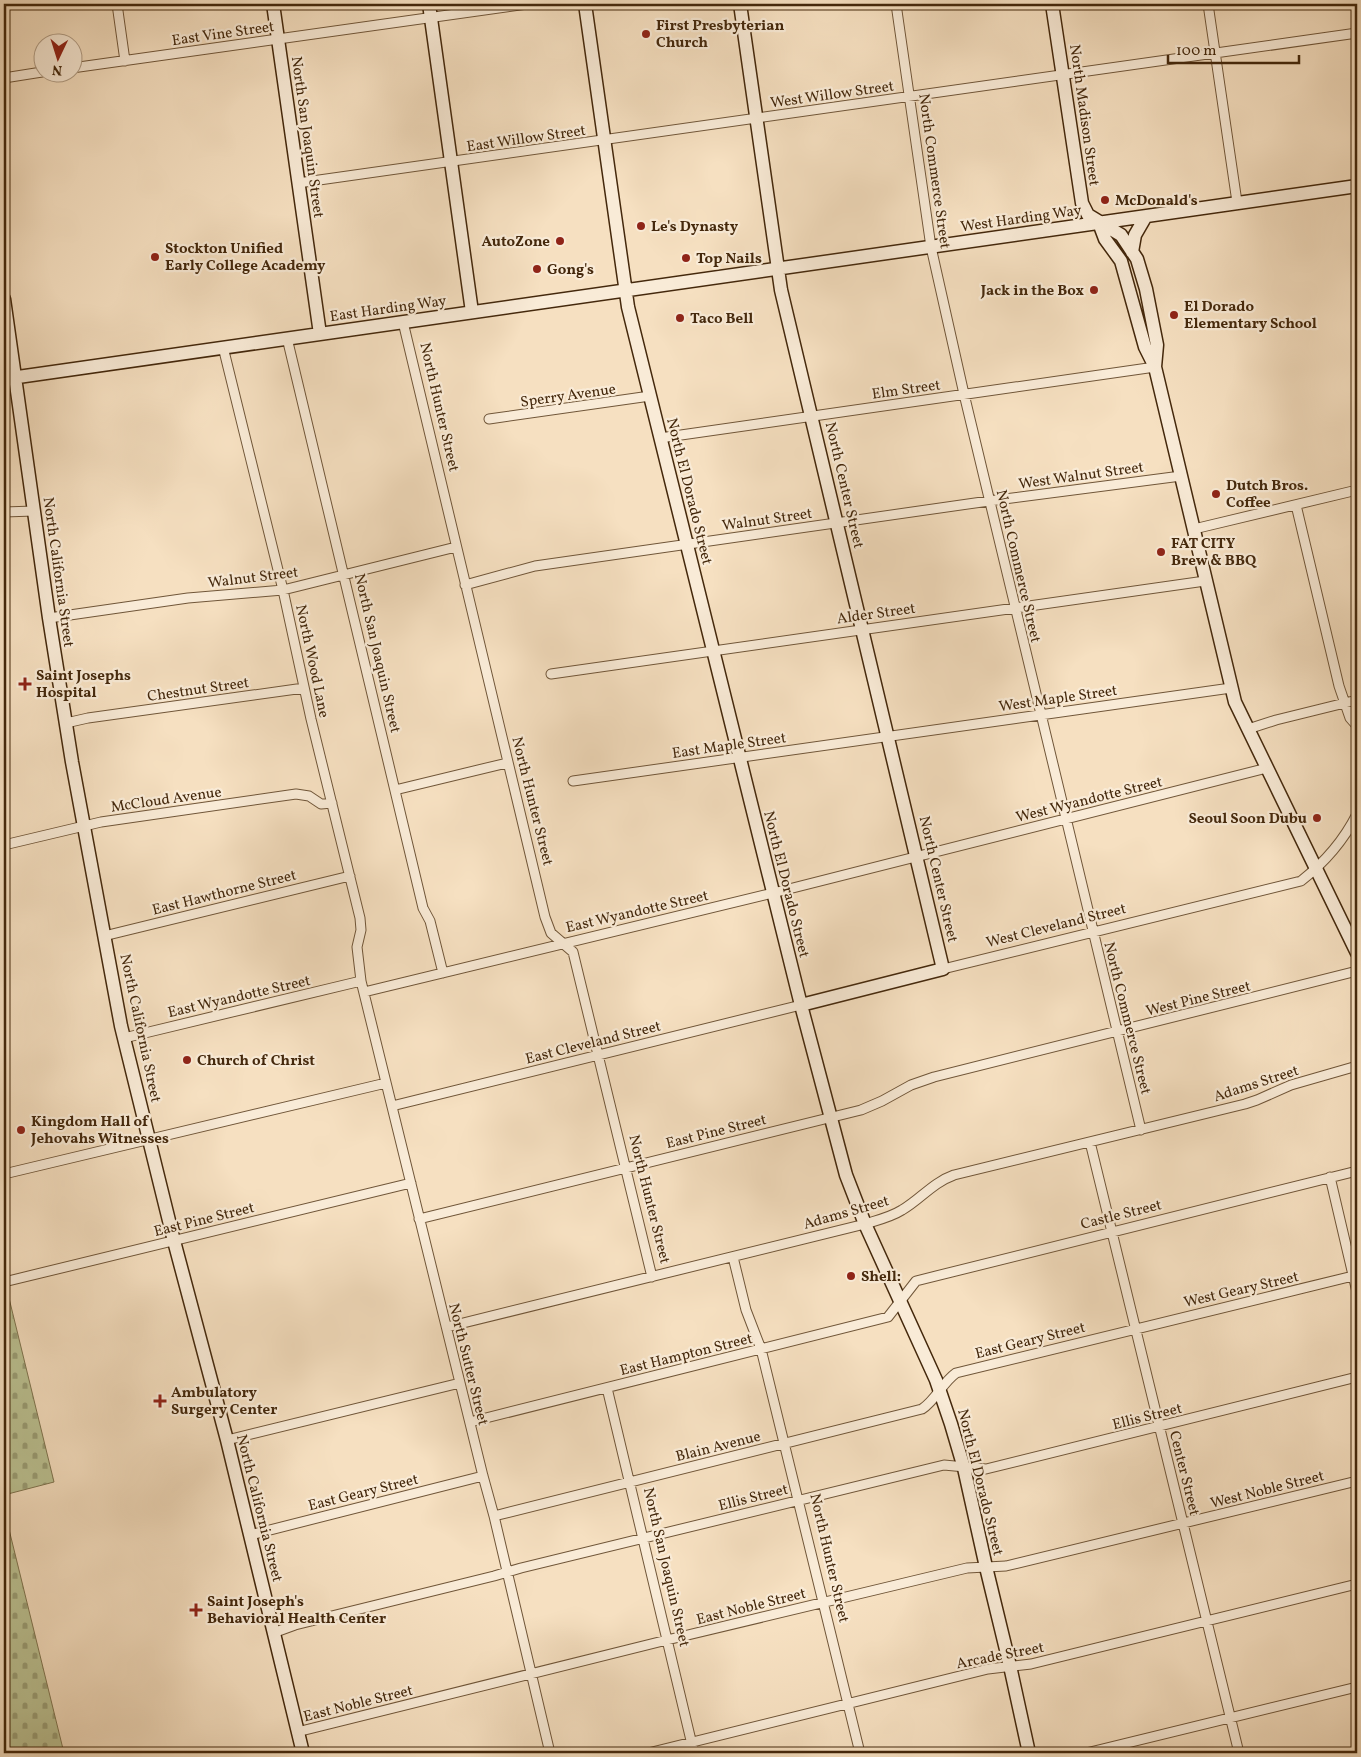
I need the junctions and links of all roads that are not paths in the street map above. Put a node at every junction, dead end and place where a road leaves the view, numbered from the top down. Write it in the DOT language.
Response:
graph roads {
  1 [pos="117,4"];
  2 [pos="272,4"];
  3 [pos="429,4"];
  4 [pos="527,4"];
  5 [pos="585,4"];
  6 [pos="740,4"];
  7 [pos="896,4"];
  8 [pos="1052,4"];
  9 [pos="1208,4"];
  10 [pos="431,17"];
  11 [pos="1357,33"];
  12 [pos="278,39"];
  13 [pos="1216,54"];
  14 [pos="125,61"];
  15 [pos="82,67"];
  16 [pos="32,74"];
  17 [pos="1063,76"];
  18 [pos="4,78"];
  19 [pos="910,97"];
  20 [pos="757,119"];
  21 [pos="605,141"];
  22 [pos="451,162"];
  23 [pos="298,184"];
  24 [pos="1357,186"];
  25 [pos="1237,202"];
  26 [pos="1146,216"];
  27 [pos="1099,223"];
  28 [pos="931,247"];
  29 [pos="1132,252"];
  30 [pos="778,269"];
  31 [pos="625,290"];
  32 [pos="4,299"];
  33 [pos="472,312"];
  34 [pos="403,322"];
  35 [pos="320,334"];
  36 [pos="287,338"];
  37 [pos="224,347"];
  38 [pos="1156,367"];
  39 [pos="10,378"];
  40 [pos="964,394"];
  41 [pos="650,396"];
  42 [pos="812,416"];
  43 [pos="489,419"];
  44 [pos="660,438"];
  45 [pos="1181,476"];
  46 [pos="1357,490"];
  47 [pos="989,501"];
  48 [pos="1296,505"];
  49 [pos="34,511"];
  50 [pos="4,512"];
  51 [pos="837,522"];
  52 [pos="1194,529"];
  53 [pos="687,544"];
  54 [pos="456,547"];
  55 [pos="343,576"];
  56 [pos="1206,581"];
  57 [pos="465,585"];
  58 [pos="283,590"];
  59 [pos="1015,607"];
  60 [pos="49,618"];
  61 [pos="863,629"];
  62 [pos="714,651"];
  63 [pos="551,674"];
  64 [pos="304,688"];
  65 [pos="1231,688"];
  66 [pos="1357,700"];
  67 [pos="1345,704"];
  68 [pos="1041,714"];
  69 [pos="66,723"];
  70 [pos="1357,726"];
  71 [pos="1248,729"];
  72 [pos="889,737"];
  73 [pos="738,758"];
  74 [pos="507,762"];
  75 [pos="1267,768"];
  76 [pos="573,781"];
  77 [pos="394,790"];
  78 [pos="332,803"];
  79 [pos="1357,814"];
  80 [pos="1066,819"];
  81 [pos="83,826"];
  82 [pos="4,844"];
  83 [pos="917,856"];
  84 [pos="1315,870"];
  85 [pos="350,876"];
  86 [pos="773,893"];
  87 [pos="1093,932"];
  88 [pos="104,936"];
  89 [pos="563,943"];
  90 [pos="1356,946"];
  91 [pos="943,969"];
  92 [pos="1357,971"];
  93 [pos="443,973"];
  94 [pos="361,981"];
  95 [pos="364,992"];
  96 [pos="801,1005"];
  97 [pos="1118,1032"];
  98 [pos="124,1038"];
  99 [pos="598,1054"];
  100 [pos="1357,1066"];
  101 [pos="957,1071"];
  102 [pos="386,1083"];
  103 [pos="392,1106"];
  104 [pos="831,1117"];
  105 [pos="1141,1130"];
  106 [pos="149,1139"];
  107 [pos="1090,1142"];
  108 [pos="626,1167"];
  109 [pos="1357,1171"];
  110 [pos="4,1174"];
  111 [pos="1330,1177"];
  112 [pos="411,1183"];
  113 [pos="419,1219"];
  114 [pos="866,1224"];
  115 [pos="1111,1231"];
  116 [pos="174,1241"];
  117 [pos="733,1257"];
  118 [pos="1353,1276"];
  119 [pos="652,1277"];
  120 [pos="4,1282"];
  121 [pos="1357,1292"];
  122 [pos="901,1299"];
  123 [pos="446,1327"];
  124 [pos="1134,1328"];
  125 [pos="761,1349"];
  126 [pos="1357,1377"];
  127 [pos="460,1383"];
  128 [pos="607,1388"];
  129 [pos="939,1390"];
  130 [pos="470,1422"];
  131 [pos="1159,1427"];
  132 [pos="227,1440"];
  133 [pos="786,1444"];
  134 [pos="964,1468"];
  135 [pos="483,1476"];
  136 [pos="1357,1481"];
  137 [pos="630,1482"];
  138 [pos="799,1500"];
  139 [pos="494,1516"];
  140 [pos="1183,1524"];
  141 [pos="250,1535"];
  142 [pos="642,1538"];
  143 [pos="986,1567"];
  144 [pos="506,1572"];
  145 [pos="1357,1584"];
  146 [pos="824,1602"];
  147 [pos="1207,1621"];
  148 [pos="273,1633"];
  149 [pos="667,1640"];
  150 [pos="1010,1666"];
  151 [pos="531,1674"];
  152 [pos="1357,1688"];
  153 [pos="848,1704"];
  154 [pos="1230,1718"];
  155 [pos="298,1732"];
  156 [pos="692,1742"];
  157 [pos="303,1753"];
  158 [pos="550,1753"];
  159 [pos="648,1753"];
  160 [pos="694,1753"];
  161 [pos="860,1753"];
  162 [pos="1029,1753"];
  163 [pos="1086,1753"];
  164 [pos="1239,1753"];
  1 -- 14 [label="street"];
  2 -- 12 [label="street, North San Joaquin Street"];
  3 -- 10 [label="street"];
  4 -- 10 [label="street, East Vine Street"];
  5 -- 21 [label="street, North El Dorado Street"];
  6 -- 20 [label="street, North Center Street"];
  7 -- 19 [label="street, North Commerce Street"];
  8 -- 17 [label="street, North Madison Street"];
  9 -- 13 [label="street"];
  10 -- 12 [label="street, East Vine Street"];
  10 -- 22 [label="street"];
  11 -- 13 [label="street, West Willow Street"];
  12 -- 14 [label="street, East Vine Street"];
  12 -- 23 [label="street, North San Joaquin Street"];
  13 -- 17 [label="street, West Willow Street"];
  13 -- 25 [label="street"];
  14 -- 15 [label="street, East Vine Street"];
  16 -- 18 [label="street"];
  17 -- 19 [label="street, West Willow Street"];
  17 -- 27 [label="street, North Madison Street"];
  19 -- 20 [label="street, West Willow Street"];
  19 -- 28 [label="street, North Commerce Street"];
  20 -- 21 [label="street, East Willow Street"];
  20 -- 30 [label="street, North Center Street"];
  21 -- 22 [label="street, East Willow Street"];
  21 -- 31 [label="street, North El Dorado Street"];
  22 -- 23 [label="street, East Willow Street"];
  22 -- 33 [label="street"];
  23 -- 35 [label="street, North San Joaquin Street"];
  24 -- 25 [label="street, West Harding Way"];
  25 -- 26 [label="street, West Harding Way"];
  26 -- 27 [label="street, West Harding Way"];
  26 -- 29 [label="street"];
  27 -- 28 [label="street, West Harding Way"];
  27 -- 29 [label="street"];
  27 -- 38 [label="street"];
  28 -- 30 [label="street, West Harding Way"];
  28 -- 40 [label="street, North Commerce Street"];
  29 -- 38 [label="street"];
  30 -- 31 [label="street, East Harding Way"];
  30 -- 42 [label="street, North Center Street"];
  31 -- 33 [label="street, East Harding Way"];
  31 -- 41 [label="street, North El Dorado Street"];
  32 -- 39 [label="street, North California Street"];
  33 -- 34 [label="street, East Harding Way"];
  34 -- 35 [label="street, East Harding Way"];
  34 -- 54 [label="street, North Hunter Street"];
  35 -- 36 [label="street, East Harding Way"];
  36 -- 37 [label="street, East Harding Way"];
  36 -- 55 [label="street, North San Joaquin Street"];
  37 -- 39 [label="street, East Harding Way"];
  37 -- 58 [label="street, North Wood Lane"];
  38 -- 40 [label="street, Elm Street"];
  38 -- 45 [label="street"];
  39 -- 49 [label="street, North California Street"];
  40 -- 42 [label="street, Elm Street"];
  40 -- 47 [label="street, North Commerce Street"];
  41 -- 43 [label="street, Sperry Avenue"];
  41 -- 44 [label="street, North El Dorado Street"];
  42 -- 44 [label="street, Elm Street"];
  42 -- 51 [label="street, North Center Street"];
  44 -- 53 [label="street, North El Dorado Street"];
  45 -- 47 [label="street, West Walnut Street"];
  45 -- 52 [label="street"];
  46 -- 48 [label="street"];
  47 -- 51 [label="street, West Walnut Street"];
  47 -- 59 [label="street, North Commerce Street"];
  48 -- 52 [label="street"];
  48 -- 67 [label="street"];
  49 -- 50 [label="street"];
  49 -- 60 [label="street, North California Street"];
  51 -- 53 [label="street, Walnut Street"];
  51 -- 61 [label="street, North Center Street"];
  52 -- 56 [label="street"];
  53 -- 57 [label="street, Walnut Street"];
  53 -- 62 [label="street, North El Dorado Street"];
  54 -- 55 [label="street, Walnut Street"];
  54 -- 57 [label="street, North Hunter Street"];
  55 -- 58 [label="street, Walnut Street"];
  55 -- 77 [label="street, North San Joaquin Street"];
  56 -- 59 [label="street, Alder Street"];
  56 -- 65 [label="street"];
  57 -- 74 [label="street, North Hunter Street"];
  58 -- 60 [label="street, Walnut Street"];
  58 -- 64 [label="street, North Wood Lane"];
  59 -- 61 [label="street, Alder Street"];
  59 -- 68 [label="street, North Commerce Street"];
  60 -- 69 [label="street, North California Street"];
  61 -- 62 [label="street, Alder Street"];
  61 -- 72 [label="street, North Center Street"];
  62 -- 63 [label="street, Alder Street"];
  62 -- 73 [label="street, North El Dorado Street"];
  64 -- 69 [label="street, Chestnut Street"];
  64 -- 78 [label="street, North Wood Lane"];
  65 -- 68 [label="street, West Maple Street"];
  65 -- 71 [label="street"];
  66 -- 67 [label="street"];
  67 -- 70 [label="street"];
  67 -- 71 [label="street"];
  68 -- 72 [label="street, West Maple Street"];
  68 -- 80 [label="street, North Commerce Street"];
  69 -- 81 [label="street, North California Street"];
  71 -- 75 [label="street"];
  72 -- 73 [label="street, East Maple Street"];
  72 -- 83 [label="street, North Center Street"];
  73 -- 76 [label="street, East Maple Street"];
  73 -- 86 [label="street, North El Dorado Street"];
  74 -- 77 [label="street"];
  74 -- 89 [label="street, North Hunter Street"];
  75 -- 80 [label="street, West Wyandotte Street"];
  75 -- 84 [label="street"];
  77 -- 93 [label="street, North San Joaquin Street"];
  78 -- 81 [label="street, McCloud Avenue"];
  78 -- 85 [label="street, North Wood Lane"];
  79 -- 84 [label="street, West Cleveland Street"];
  80 -- 83 [label="street, West Wyandotte Street"];
  80 -- 87 [label="street, North Commerce Street"];
  81 -- 82 [label="street, McCloud Avenue"];
  81 -- 88 [label="street, North California Street"];
  83 -- 86 [label="street, East Wyandotte Street"];
  83 -- 91 [label="street, North Center Street"];
  84 -- 87 [label="street, West Cleveland Street"];
  84 -- 90 [label="street"];
  85 -- 88 [label="street, East Hawthorne Street"];
  85 -- 94 [label="street, North Wood Lane"];
  86 -- 89 [label="street, East Wyandotte Street"];
  86 -- 96 [label="street, North El Dorado Street"];
  87 -- 91 [label="street, West Cleveland Street"];
  87 -- 97 [label="street, North Commerce Street"];
  88 -- 98 [label="street, North California Street"];
  89 -- 93 [label="street, East Wyandotte Street"];
  89 -- 99 [label="street, North Hunter Street"];
  91 -- 96 [label="street, West Cleveland Street"];
  92 -- 97 [label="street, West Pine Street"];
  93 -- 95 [label="street, East Wyandotte Street"];
  94 -- 95 [label="street, North Sutter Street"];
  94 -- 98 [label="street, East Wyandotte Street"];
  95 -- 102 [label="street, North Sutter Street"];
  96 -- 99 [label="street, East Cleveland Street"];
  96 -- 104 [label="street, North El Dorado Street"];
  97 -- 101 [label="street, West Pine Street"];
  97 -- 105 [label="street, North Commerce Street"];
  98 -- 106 [label="street, North California Street"];
  99 -- 103 [label="street, East Cleveland Street"];
  99 -- 108 [label="street, North Hunter Street"];
  100 -- 105 [label="street, Adams Street"];
  101 -- 104 [label="street, East Pine Street"];
  102 -- 103 [label="street, North Sutter Street"];
  102 -- 106 [label="street"];
  103 -- 112 [label="street, North Sutter Street"];
  104 -- 108 [label="street, East Pine Street"];
  104 -- 114 [label="street, North El Dorado Street"];
  105 -- 107 [label="street, Adams Street"];
  106 -- 110 [label="street"];
  106 -- 116 [label="street, North California Street"];
  107 -- 114 [label="street, Adams Street"];
  107 -- 115 [label="street, Center Street"];
  108 -- 113 [label="street, East Pine Street"];
  108 -- 119 [label="street, North Hunter Street"];
  109 -- 111 [label="street, Castle Street"];
  111 -- 115 [label="street, Castle Street"];
  111 -- 118 [label="street"];
  112 -- 113 [label="street, North Sutter Street"];
  112 -- 116 [label="street, East Pine Street"];
  113 -- 123 [label="street, North Sutter Street"];
  114 -- 117 [label="street, Adams Street"];
  114 -- 122 [label="street, North El Dorado Street"];
  115 -- 122 [label="street, Castle Street"];
  115 -- 124 [label="street, Center Street"];
  116 -- 120 [label="street, East Pine Street"];
  116 -- 132 [label="street, North California Street"];
  117 -- 119 [label="street, Adams Street"];
  117 -- 125 [label="street, North Hunter Street"];
  118 -- 121 [label="street"];
  118 -- 124 [label="street, West Geary Street"];
  119 -- 123 [label="street, Adams Street"];
  122 -- 125 [label="street, East Hampton Street"];
  122 -- 129 [label="street, North El Dorado Street"];
  123 -- 127 [label="street, North Sutter Street"];
  124 -- 129 [label="street, East Geary Street"];
  124 -- 131 [label="street, Center Street"];
  125 -- 128 [label="street, East Hampton Street"];
  125 -- 133 [label="street, North Hunter Street"];
  126 -- 131 [label="street, Ellis Street"];
  127 -- 130 [label="street, North Sutter Street"];
  127 -- 132 [label="street"];
  128 -- 130 [label="street, East Hampton Street"];
  128 -- 137 [label="street, North San Joaquin Street"];
  129 -- 133 [label="street, Blain Avenue"];
  129 -- 134 [label="street, North El Dorado Street"];
  130 -- 135 [label="street, North Sutter Street"];
  131 -- 134 [label="street, Ellis Street"];
  131 -- 140 [label="street, Center Street"];
  132 -- 141 [label="street, North California Street"];
  133 -- 137 [label="street, Blain Avenue"];
  133 -- 138 [label="street, North Hunter Street"];
  134 -- 138 [label="street, Ellis Street"];
  134 -- 143 [label="street, North El Dorado Street"];
  135 -- 139 [label="street, North Sutter Street"];
  135 -- 141 [label="street, East Geary Street"];
  136 -- 140 [label="street, West Noble Street"];
  137 -- 139 [label="street, Blain Avenue"];
  137 -- 142 [label="street, North San Joaquin Street"];
  138 -- 142 [label="street, Ellis Street"];
  138 -- 146 [label="street, North Hunter Street"];
  139 -- 144 [label="street, North Sutter Street"];
  140 -- 143 [label="street, East Noble Street"];
  140 -- 147 [label="street, Center Street"];
  141 -- 148 [label="street, North California Street"];
  142 -- 144 [label="street, Ellis Street"];
  142 -- 149 [label="street, North San Joaquin Street"];
  143 -- 146 [label="street, East Noble Street"];
  143 -- 150 [label="street, North El Dorado Street"];
  144 -- 148 [label="street, Ellis Street"];
  144 -- 151 [label="street, North Sutter Street"];
  145 -- 147 [label="street, Arcade Street"];
  146 -- 149 [label="street, East Noble Street"];
  146 -- 153 [label="street, North Hunter Street"];
  147 -- 150 [label="street, Arcade Street"];
  147 -- 154 [label="street, Center Street"];
  148 -- 155 [label="street, North California Street"];
  149 -- 151 [label="street, East Noble Street"];
  149 -- 156 [label="street, North San Joaquin Street"];
  150 -- 153 [label="street, Arcade Street"];
  150 -- 162 [label="street, North El Dorado Street"];
  151 -- 155 [label="street, East Noble Street"];
  151 -- 158 [label="street, North Sutter Street"];
  152 -- 154 [label="street"];
  153 -- 156 [label="street, Arcade Street"];
  153 -- 161 [label="street, North Hunter Street"];
  154 -- 163 [label="street"];
  154 -- 164 [label="street, Center Street"];
  155 -- 157 [label="street, North California Street"];
  156 -- 159 [label="street, Arcade Street"];
  156 -- 160 [label="street, North San Joaquin Street"];
}
